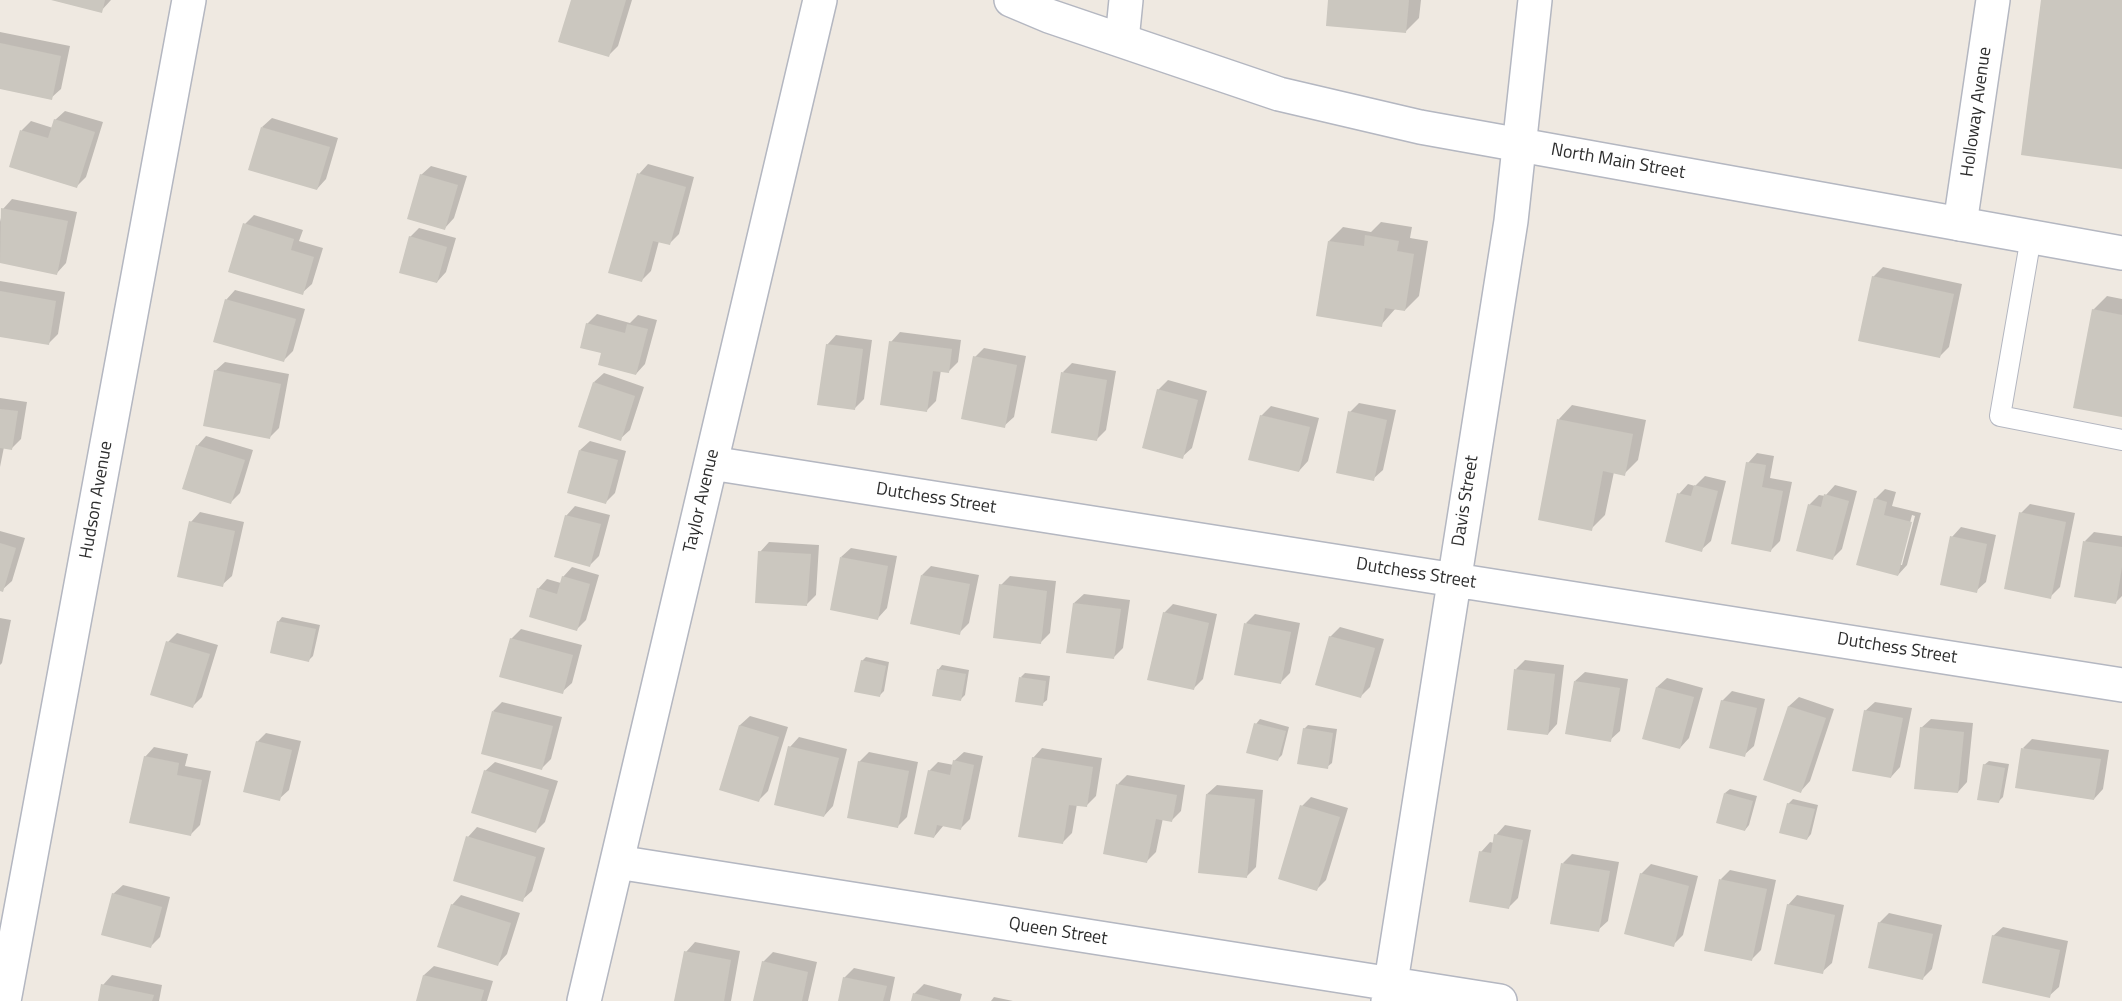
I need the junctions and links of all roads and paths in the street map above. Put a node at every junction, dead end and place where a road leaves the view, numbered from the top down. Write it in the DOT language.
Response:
graph roads {
  1 [pos="189,0"];
  2 [pos="820,0"];
  3 [pos="1011,0"];
  4 [pos="1126,0"];
  5 [pos="1535,0"];
  6 [pos="1993,0"];
  7 [pos="1122,40"];
  8 [pos="1518,144"];
  9 [pos="1960,224"];
  10 [pos="2031,237"];
  11 [pos="2122,254"];
  12 [pos="2122,440"];
  13 [pos="711,463"];
  14 [pos="1454,580"];
  15 [pos="2122,684"];
  16 [pos="617,862"];
  17 [pos="1389,993"];
  18 [pos="4,1001"];
  19 [pos="584,1001"];
  20 [pos="1500,1001"];
  1 -- 18 [label="street, Hudson Avenue"];
  2 -- 13 [label="street, Taylor Avenue"];
  3 -- 7 [label="street, North Main Street"];
  4 -- 7 [label="street"];
  5 -- 8 [label="street, Davis Street"];
  6 -- 9 [label="street, Holloway Avenue"];
  7 -- 8 [label="street, North Main Street"];
  8 -- 9 [label="street, North Main Street"];
  8 -- 14 [label="street, Davis Street"];
  9 -- 10 [label="street, North Main Street"];
  10 -- 11 [label="street, North Main Street"];
  10 -- 12 [label="lane"];
  13 -- 14 [label="street, Dutchess Street"];
  13 -- 16 [label="street, Taylor Avenue"];
  14 -- 15 [label="street, Dutchess Street"];
  14 -- 17 [label="street, Davis Street"];
  16 -- 17 [label="street, Queen Street"];
  16 -- 19 [label="street, Taylor Avenue"];
  17 -- 20 [label="street, Queen Street"];
}
